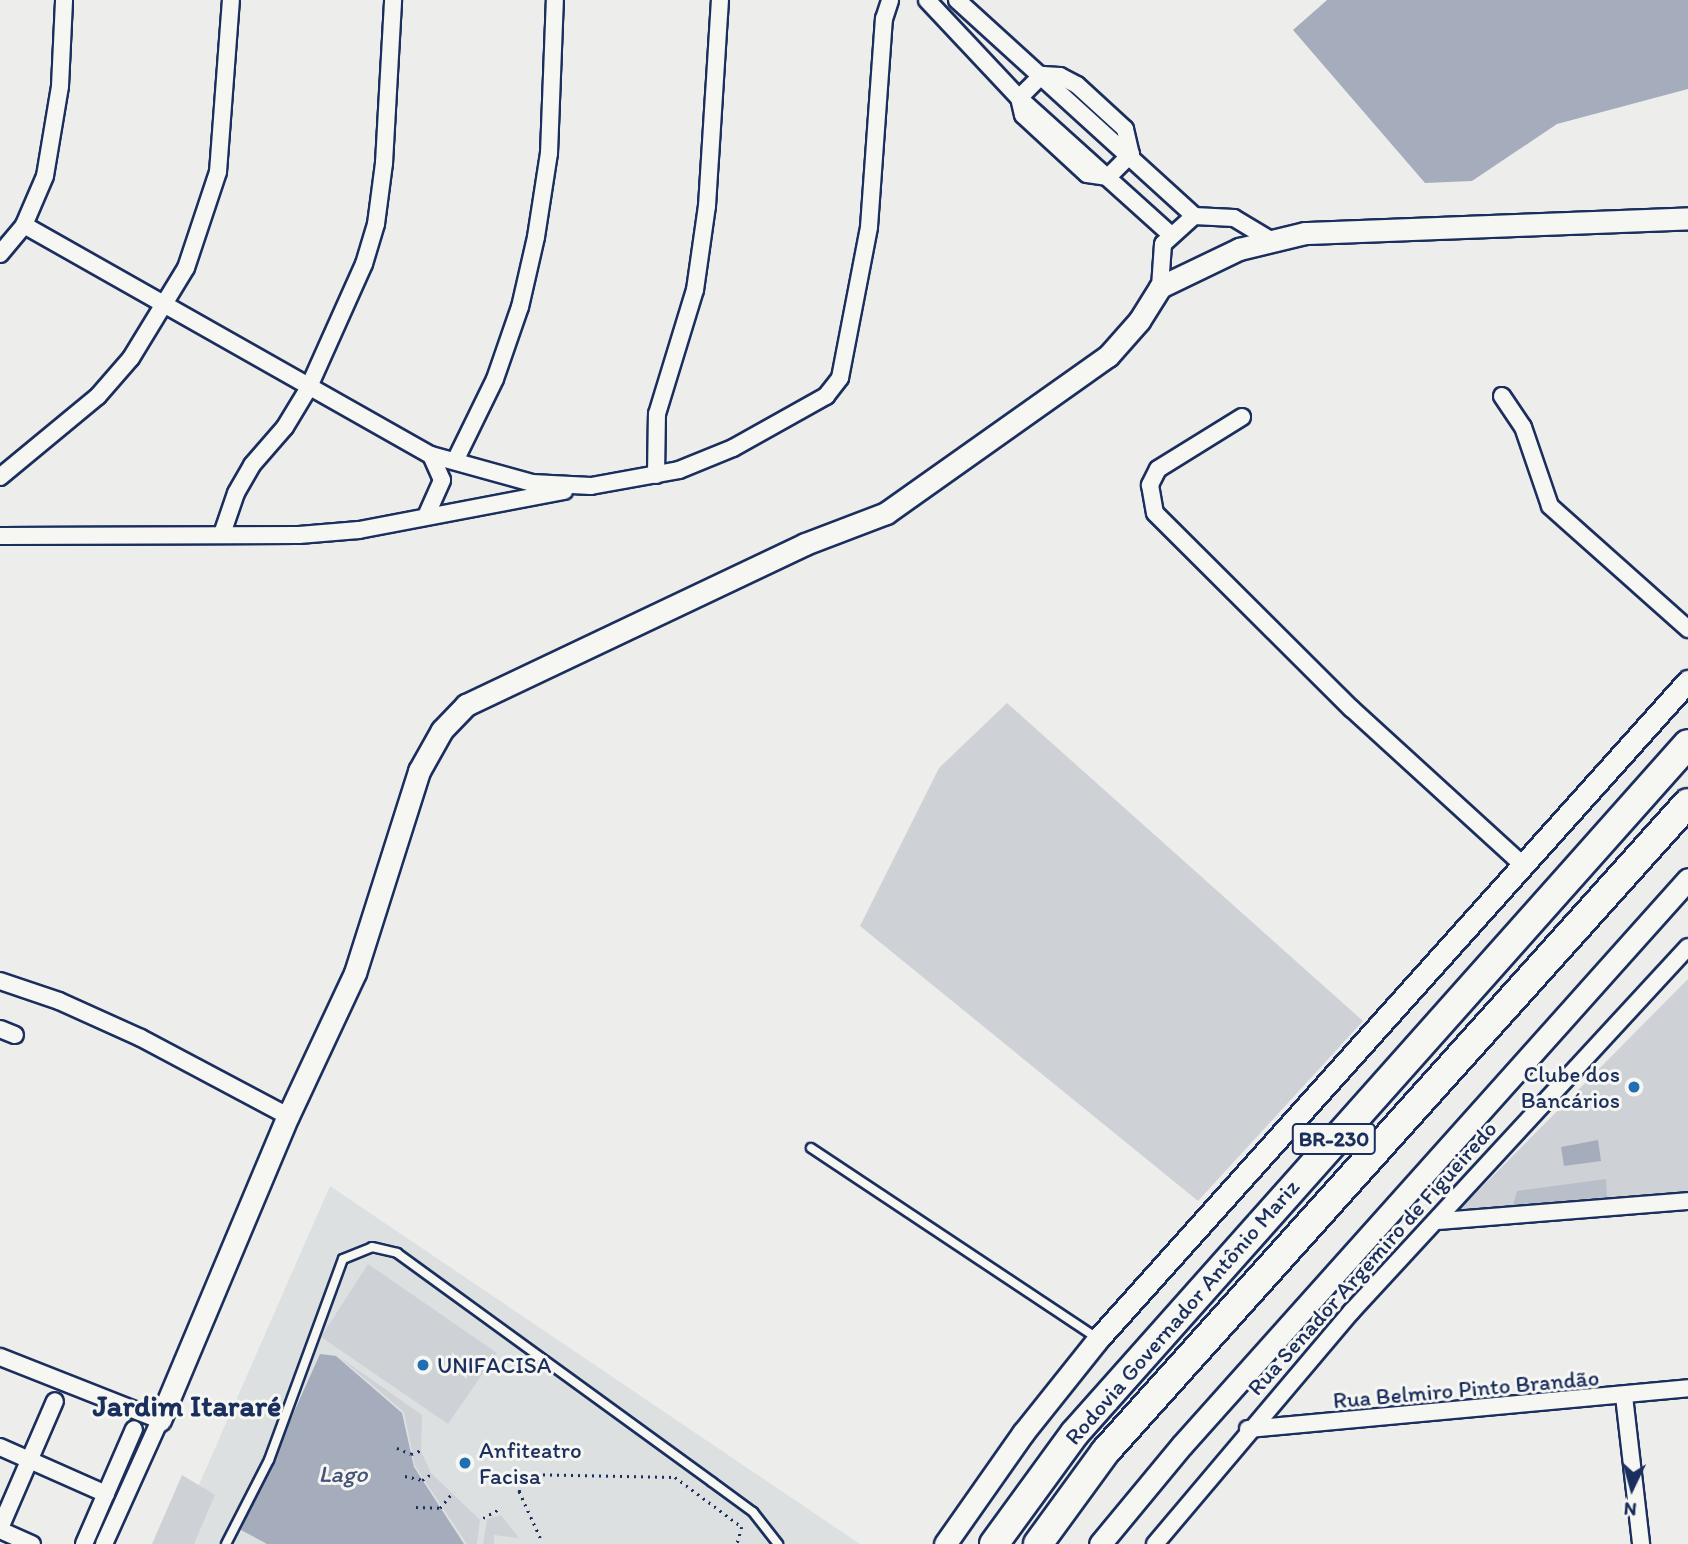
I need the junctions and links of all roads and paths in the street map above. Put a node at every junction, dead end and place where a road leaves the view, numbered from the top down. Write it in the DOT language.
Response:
graph roads {
  1 [pos="64,0"];
  2 [pos="230,0"];
  3 [pos="393,0"];
  4 [pos="555,0"];
  5 [pos="720,0"];
  6 [pos="890,0"];
  7 [pos="928,0"];
  8 [pos="957,0"];
  9 [pos="1042,75"];
  10 [pos="1019,98"];
  11 [pos="1131,154"];
  12 [pos="1108,177"];
  13 [pos="1194,216"];
  14 [pos="1688,218"];
  15 [pos="24,226"];
  16 [pos="1170,234"];
  17 [pos="1267,238"];
  18 [pos="0,254"];
  19 [pos="1160,287"];
  20 [pos="165,307"];
  21 [pos="308,389"];
  22 [pos="1502,396"];
  23 [pos="1242,417"];
  24 [pos="431,455"];
  25 [pos="455,461"];
  26 [pos="656,475"];
  27 [pos="0,477"];
  28 [pos="591,486"];
  29 [pos="427,514"];
  30 [pos="222,534"];
  31 [pos="0,536"];
  32 [pos="1688,629"];
  33 [pos="1688,681"];
  34 [pos="1688,744"];
  35 [pos="1688,803"];
  36 [pos="1523,865"];
  37 [pos="1688,879"];
  38 [pos="1688,947"];
  39 [pos="0,981"];
  40 [pos="288,1116"];
  41 [pos="811,1148"];
  42 [pos="1688,1201"];
  43 [pos="1440,1221"];
  44 [pos="1098,1339"];
  45 [pos="0,1357"];
  46 [pos="1688,1388"];
  47 [pos="1624,1396"];
  48 [pos="55,1401"];
  49 [pos="160,1420"];
  50 [pos="134,1429"];
  51 [pos="1248,1429"];
  52 [pos="0,1447"];
  53 [pos="397,1448"];
  54 [pos="422,1450"];
  55 [pos="30,1460"];
  56 [pos="433,1472"];
  57 [pos="405,1476"];
  58 [pos="453,1492"];
  59 [pos="106,1494"];
  60 [pos="416,1507"];
  61 [pos="502,1508"];
  62 [pos="483,1518"];
  63 [pos="0,1529"];
  64 [pos="540,1538"];
  65 [pos="32,1544"];
  66 [pos="85,1544"];
  67 [pos="104,1544"];
  68 [pos="226,1544"];
  69 [pos="737,1544"];
  70 [pos="778,1544"];
  71 [pos="945,1544"];
  72 [pos="994,1544"];
  73 [pos="1038,1544"];
  74 [pos="1100,1544"];
  75 [pos="1155,1544"];
  76 [pos="1641,1544"];
  1 -- 15 [label="street"];
  2 -- 20 [label="street"];
  3 -- 21 [label="street"];
  4 -- 25 [label="street"];
  5 -- 26 [label="street"];
  6 -- 26 [label="street"];
  7 -- 10 [label="street"];
  8 -- 9 [label="street"];
  9 -- 10 [label="street"];
  9 -- 11 [label="street"];
  10 -- 12 [label="street"];
  11 -- 12 [label="street"];
  11 -- 13 [label="street"];
  12 -- 16 [label="street"];
  13 -- 16 [label="street"];
  13 -- 17 [label="street"];
  14 -- 17 [label="street"];
  15 -- 18 [label="street"];
  15 -- 20 [label="street"];
  16 -- 19 [label="street"];
  17 -- 19 [label="street"];
  19 -- 40 [label="street"];
  20 -- 21 [label="street"];
  20 -- 27 [label="street"];
  21 -- 24 [label="street"];
  21 -- 30 [label="street"];
  22 -- 32 [label="street"];
  23 -- 36 [label="street"];
  24 -- 25 [label="street"];
  24 -- 29 [label="street"];
  25 -- 28 [label="street"];
  26 -- 28 [label="street"];
  28 -- 29 [label="street"];
  29 -- 30 [label="street"];
  30 -- 31 [label="street"];
  33 -- 36 [label="street"];
  34 -- 72 [label="highway, Rodovia Governador Antônio Mariz / BR-230"];
  35 -- 73 [label="highway, Rodovia Governador Antônio Mariz / BR-230"];
  36 -- 44 [label="street"];
  37 -- 74 [label="street"];
  38 -- 43 [label="street, Rua Senador Argemiro de Figueiredo"];
  39 -- 40 [label="street"];
  40 -- 49 [label="street"];
  41 -- 44 [label="lane"];
  42 -- 43 [label="street"];
  43 -- 51 [label="street, Rua Senador Argemiro de Figueiredo"];
  44 -- 71 [label="street"];
  45 -- 49 [label="street"];
  46 -- 47 [label="street, Rua Belmiro Pinto Brandão"];
  47 -- 51 [label="street, Rua Belmiro Pinto Brandão"];
  47 -- 76 [label="street"];
  48 -- 55 [label="street"];
  49 -- 67 [label="street"];
  50 -- 59 [label="street"];
  51 -- 75 [label="street, Rua Senador Argemiro de Figueiredo"];
  52 -- 55 [label="street"];
  53 -- 54 [label="path"];
  55 -- 59 [label="street"];
  55 -- 63 [label="street"];
  56 -- 57 [label="path"];
  58 -- 60 [label="path"];
  59 -- 66 [label="street"];
  61 -- 62 [label="path"];
  63 -- 65 [label="street"];
  64 -- 69 [label="path"];
  68 -- 70 [label="lane"];
}
